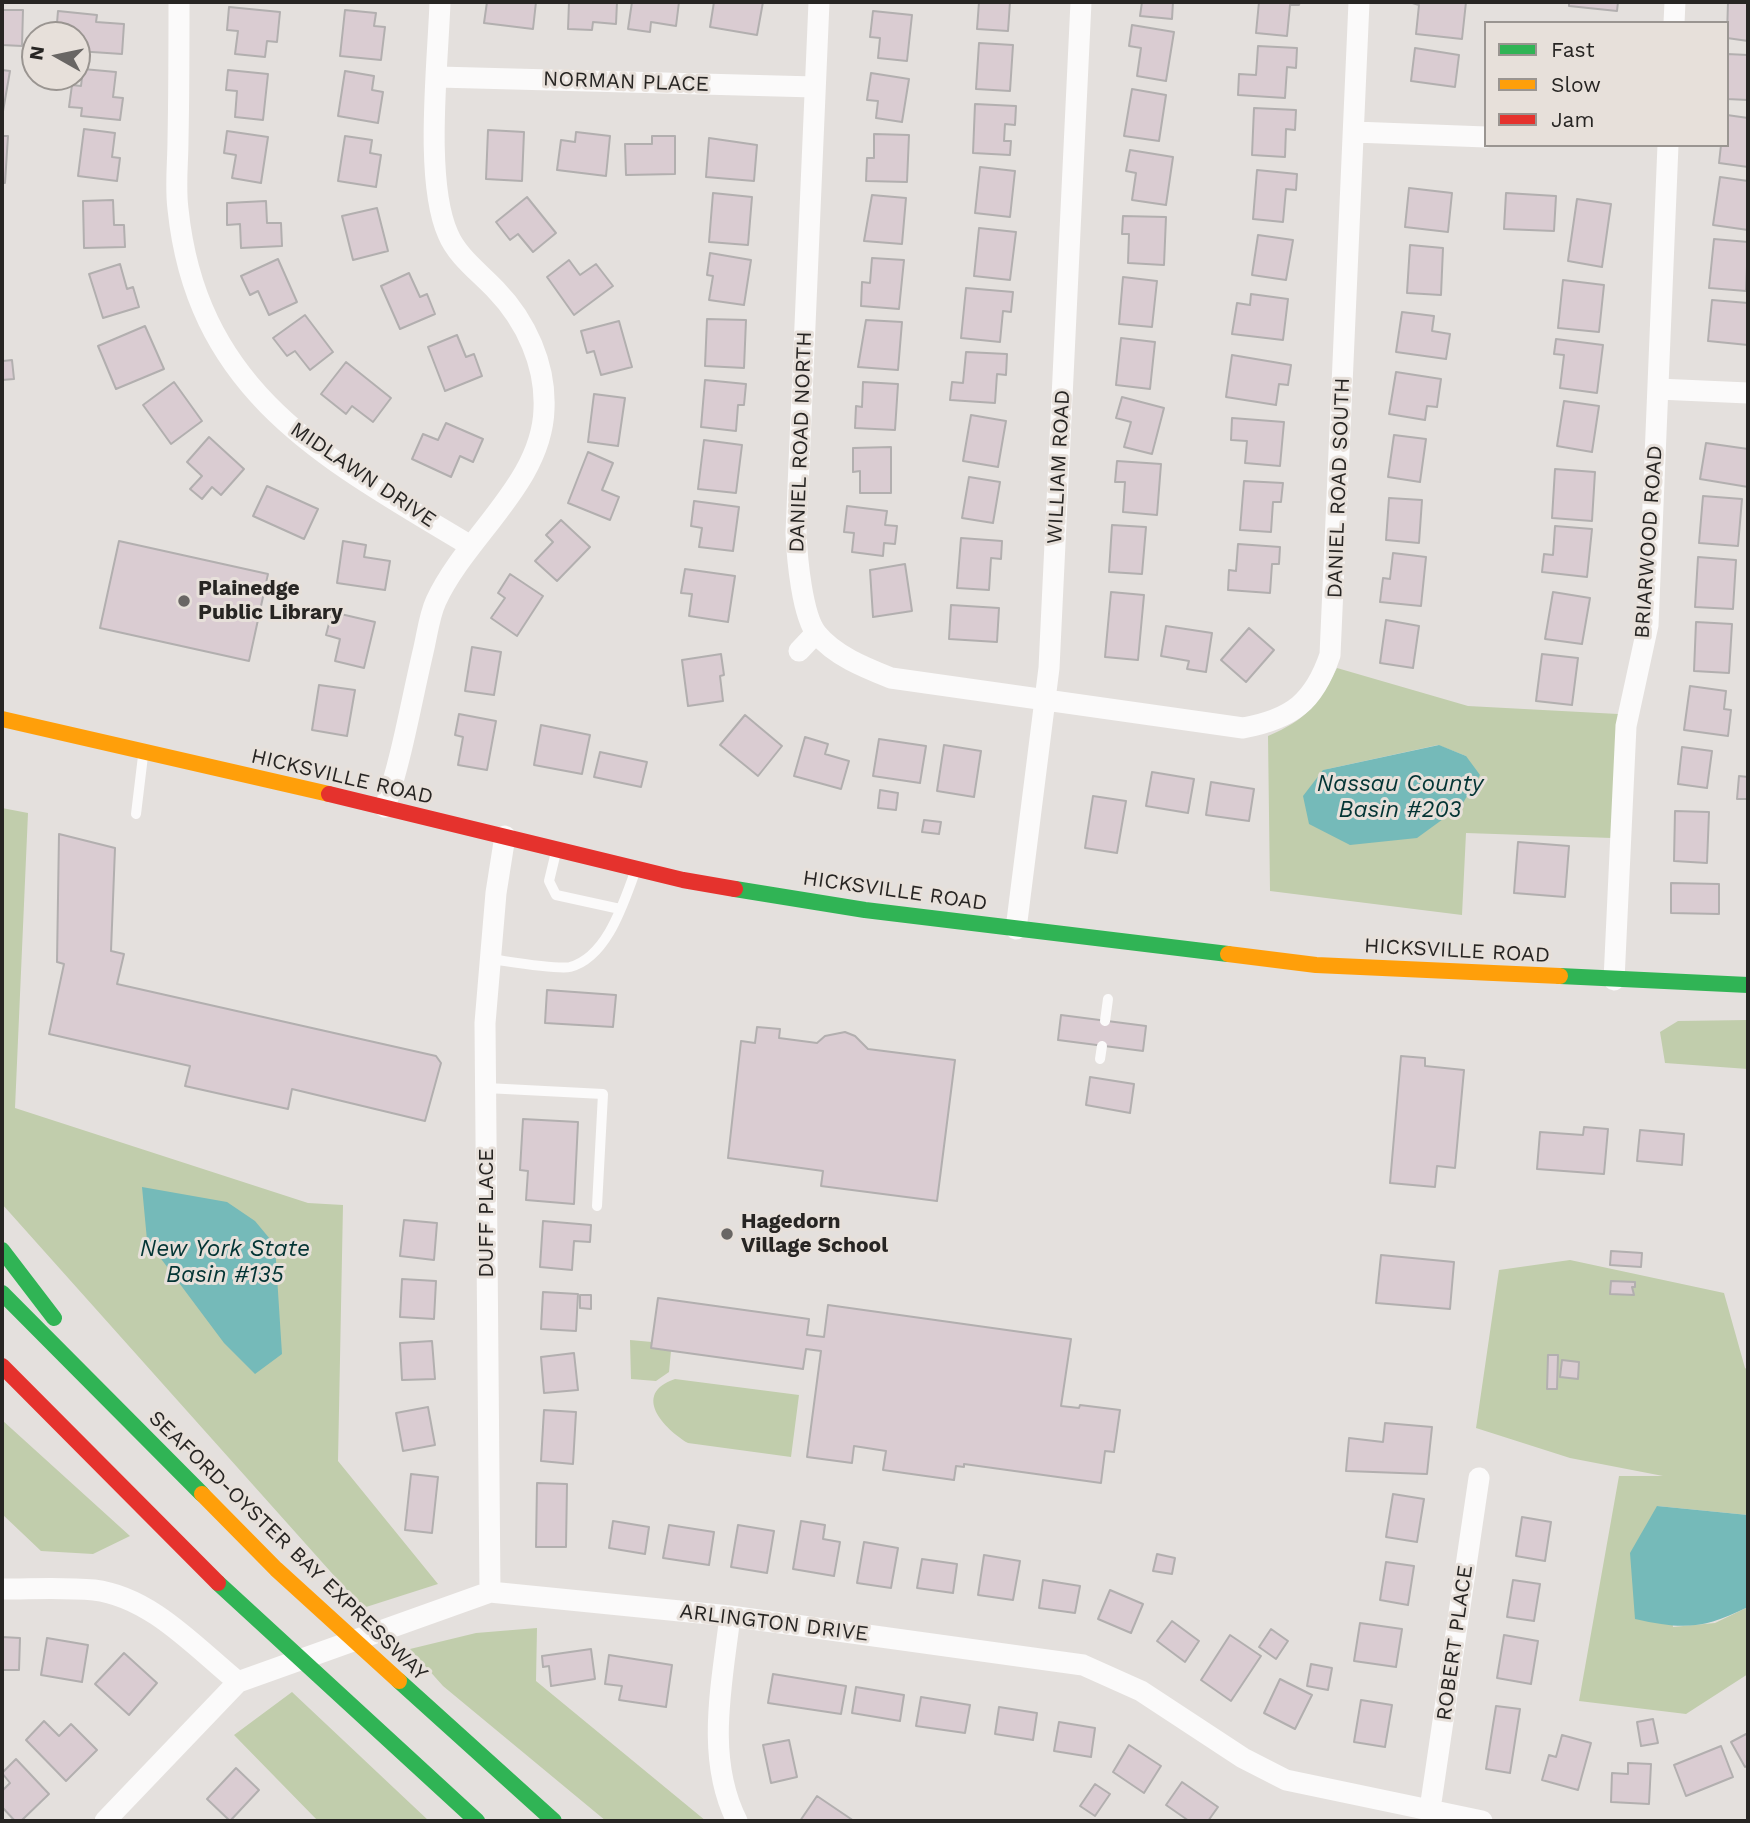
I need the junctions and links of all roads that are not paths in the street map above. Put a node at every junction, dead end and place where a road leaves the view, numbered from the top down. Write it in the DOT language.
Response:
graph roads {
  1 [pos="179,2"];
  2 [pos="440,2"];
  3 [pos="819,2"];
  4 [pos="1081,2"];
  5 [pos="1359,2"];
  6 [pos="1675,2"];
  7 [pos="1674,21"];
  8 [pos="438,77"];
  9 [pos="815,87"];
  10 [pos="1354,132"];
  11 [pos="1484,137"];
  12 [pos="1668,147"];
  13 [pos="1658,389"];
  14 [pos="1748,393"];
  15 [pos="469,545"];
  16 [pos="816,633"];
  17 [pos="799,651"];
  18 [pos="1047,700"];
  19 [pos="2,719"];
  20 [pos="2,732"];
  21 [pos="52,733"];
  22 [pos="144,753"];
  23 [pos="385,807"];
  24 [pos="136,814"];
  25 [pos="496,834"];
  26 [pos="556,850"];
  27 [pos="636,867"];
  28 [pos="620,909"];
  29 [pos="1016,929"];
  30 [pos="490,959"];
  31 [pos="1614,980"];
  32 [pos="1748,985"];
  33 [pos="1108,999"];
  34 [pos="1105,1021"];
  35 [pos="1102,1046"];
  36 [pos="1100,1059"];
  37 [pos="486,1088"];
  38 [pos="597,1206"];
  39 [pos="2,1250"];
  40 [pos="2,1293"];
  41 [pos="2,1366"];
  42 [pos="150,1444"];
  43 [pos="86,1473"];
  44 [pos="1479,1478"];
  45 [pos="2,1589"];
  46 [pos="490,1592"];
  47 [pos="241,1607"];
  48 [pos="730,1616"];
  49 [pos="238,1682"];
  50 [pos="1430,1809"];
  51 [pos="105,1821"];
  52 [pos="477,1821"];
  53 [pos="554,1821"];
  54 [pos="737,1821"];
  55 [pos="1482,1821"];
  1 -- 15 [label="street, MIDLAWN DRIVE"];
  2 -- 8 [label="street"];
  3 -- 9 [label="street, DANIEL ROAD NORTH"];
  4 -- 18 [label="street, WILLIAM ROAD"];
  5 -- 10 [label="street, DANIEL ROAD SOUTH"];
  6 -- 7 [label="street"];
  8 -- 9 [label="street, NORMAN PLACE"];
  8 -- 15 [label="street"];
  9 -- 16 [label="street, DANIEL ROAD NORTH"];
  10 -- 11 [label="street"];
  10 -- 18 [label="street, DANIEL ROAD SOUTH"];
  12 -- 13 [label="street, BRIARWOOD ROAD"];
  13 -- 14 [label="street"];
  13 -- 31 [label="street, BRIARWOOD ROAD"];
  15 -- 23 [label="street"];
  16 -- 17 [label="street"];
  16 -- 18 [label="street"];
  18 -- 29 [label="street, WILLIAM ROAD"];
  19 -- 21 [label="main road, HICKSVILLE ROAD"];
  20 -- 21 [label="main road, HICKSVILLE ROAD"];
  21 -- 22 [label="main road, HICKSVILLE ROAD"];
  22 -- 23 [label="main road, HICKSVILLE ROAD"];
  22 -- 24 [label="lane"];
  23 -- 25 [label="main road, HICKSVILLE ROAD"];
  25 -- 26 [label="main road, HICKSVILLE ROAD"];
  25 -- 30 [label="street, DUFF PLACE"];
  26 -- 27 [label="main road, HICKSVILLE ROAD"];
  26 -- 28 [label="lane"];
  27 -- 28 [label="lane"];
  27 -- 29 [label="main road, HICKSVILLE ROAD"];
  28 -- 30 [label="lane"];
  29 -- 31 [label="main road, HICKSVILLE ROAD"];
  30 -- 37 [label="street, DUFF PLACE"];
  31 -- 32 [label="main road, HICKSVILLE ROAD"];
  33 -- 34 [label="lane"];
  35 -- 36 [label="lane"];
  37 -- 38 [label="lane"];
  37 -- 46 [label="street, DUFF PLACE"];
  39 -- 42 [label="main road"];
  40 -- 42 [label="main road, SEAFORD-OYSTER BAY EXPRESSWAY"];
  41 -- 47 [label="main road"];
  42 -- 53 [label="main road, SEAFORD-OYSTER BAY EXPRESSWAY"];
  43 -- 47 [label="main road"];
  44 -- 50 [label="street, ROBERT PLACE"];
  45 -- 49 [label="street"];
  46 -- 48 [label="street, ARLINGTON DRIVE"];
  46 -- 49 [label="street, ARLINGTON DRIVE"];
  47 -- 52 [label="main road"];
  48 -- 50 [label="street, ARLINGTON DRIVE"];
  48 -- 54 [label="street"];
  49 -- 51 [label="street, ARLINGTON DRIVE"];
  50 -- 55 [label="street, ARLINGTON DRIVE"];
}
